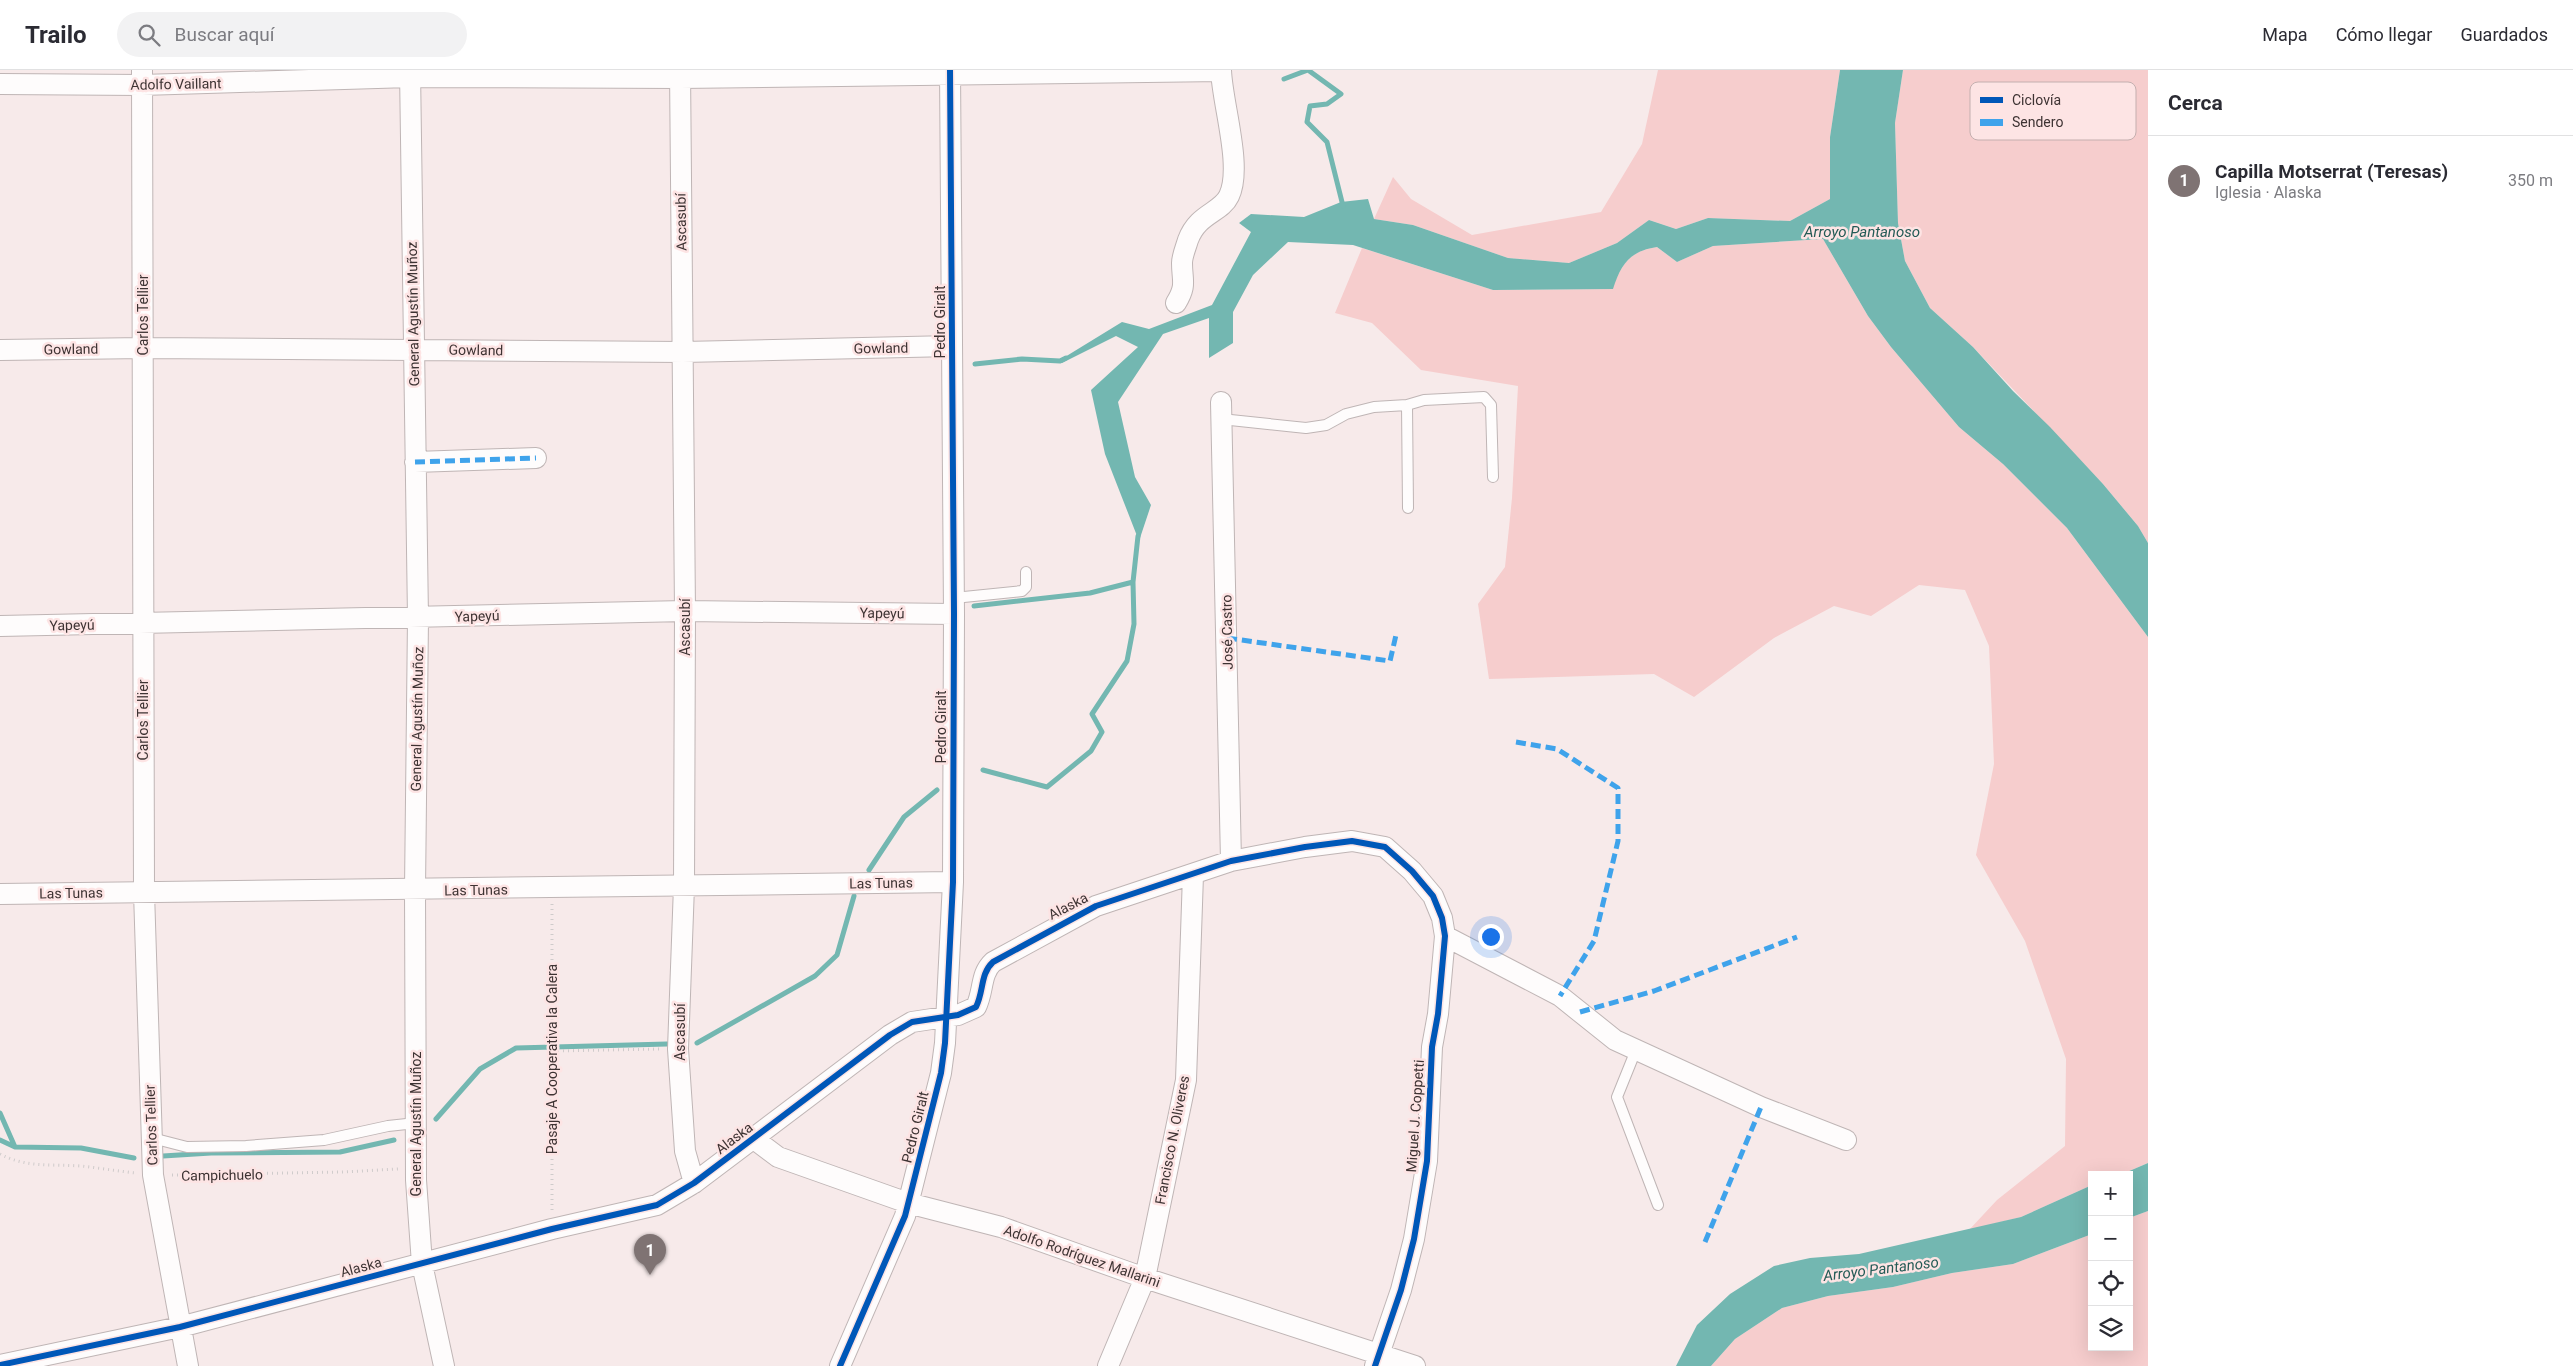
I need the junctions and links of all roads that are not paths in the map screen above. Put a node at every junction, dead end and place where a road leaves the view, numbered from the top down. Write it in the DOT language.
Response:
graph roads {
  1 [pos="1221,70"];
  2 [pos="950,72"];
  3 [pos="410,73"];
  4 [pos="680,74"];
  5 [pos="142,78"];
  6 [pos="0,84"];
  7 [pos="1176,303"];
  8 [pos="952,346"];
  9 [pos="143,348"];
  10 [pos="414,349"];
  11 [pos="0,350"];
  12 [pos="682,352"];
  13 [pos="1407,405"];
  14 [pos="1221,410"];
  15 [pos="536,458"];
  16 [pos="415,462"];
  17 [pos="1493,477"];
  18 [pos="1408,508"];
  19 [pos="1026,572"];
  20 [pos="954,606"];
  21 [pos="686,610"];
  22 [pos="418,618"];
  23 [pos="142,624"];
  24 [pos="0,626"];
  25 [pos="1231,861"];
  26 [pos="1412,871"];
  27 [pos="1193,875"];
  28 [pos="953,882"];
  29 [pos="684,886"];
  30 [pos="415,890"];
  31 [pos="144,892"];
  32 [pos="0,894"];
  33 [pos="1445,936"];
  34 [pos="947,1015"];
  35 [pos="1636,1050"];
  36 [pos="416,1123"];
  37 [pos="152,1138"];
  38 [pos="754,1139"];
  39 [pos="1846,1140"];
  40 [pos="694,1183"];
  41 [pos="908,1203"];
  42 [pos="1658,1205"];
  43 [pos="422,1264"];
  44 [pos="1145,1278"];
  45 [pos="180,1327"];
  46 [pos="1377,1360"];
  47 [pos="0,1365"];
  48 [pos="188,1366"];
  49 [pos="444,1366"];
  50 [pos="840,1366"];
  51 [pos="1108,1366"];
  52 [pos="1415,1366"];
  1 -- 2 [label="street, Adolfo Vaillant"];
  1 -- 7 [label="street"];
  2 -- 4 [label="street, Adolfo Vaillant"];
  2 -- 8 [label="street, Pedro Giralt"];
  3 -- 4 [label="street, Adolfo Vaillant"];
  3 -- 5 [label="street, Adolfo Vaillant"];
  3 -- 10 [label="street, General Agustín Muñoz"];
  4 -- 12 [label="street, Ascasubí"];
  5 -- 6 [label="street, Adolfo Vaillant"];
  5 -- 9 [label="street, Carlos Tellier"];
  8 -- 12 [label="street, Gowland"];
  8 -- 20 [label="street, Pedro Giralt"];
  9 -- 10 [label="street, Gowland"];
  9 -- 11 [label="street, Gowland"];
  9 -- 23 [label="street, Carlos Tellier"];
  10 -- 12 [label="street, Gowland"];
  10 -- 16 [label="street, General Agustín Muñoz"];
  12 -- 21 [label="street, Ascasubí"];
  13 -- 14 [label="lane"];
  13 -- 17 [label="lane"];
  13 -- 18 [label="lane"];
  14 -- 25 [label="street, José Castro"];
  15 -- 16 [label="street"];
  16 -- 22 [label="street, General Agustín Muñoz"];
  19 -- 20 [label="lane"];
  20 -- 21 [label="street, Yapeyú"];
  20 -- 28 [label="street, Pedro Giralt"];
  21 -- 22 [label="street, Yapeyú"];
  21 -- 29 [label="street, Ascasubí"];
  22 -- 23 [label="street, Yapeyú"];
  22 -- 30 [label="street, General Agustín Muñoz"];
  23 -- 24 [label="street, Yapeyú"];
  23 -- 31 [label="street, Carlos Tellier"];
  25 -- 26 [label="street, Alaska"];
  25 -- 27 [label="street, Alaska"];
  26 -- 33 [label="street, Miguel J. Coppetti"];
  27 -- 34 [label="street, Alaska"];
  27 -- 44 [label="street, Francisco N. Oliveres"];
  28 -- 29 [label="street, Las Tunas"];
  28 -- 34 [label="street, Pedro Giralt"];
  29 -- 30 [label="street, Las Tunas"];
  29 -- 40 [label="street, Ascasubí"];
  30 -- 31 [label="street, Las Tunas"];
  30 -- 36 [label="street, General Agustín Muñoz"];
  31 -- 32 [label="street, Las Tunas"];
  31 -- 37 [label="street, Carlos Tellier"];
  33 -- 35 [label="street"];
  33 -- 46 [label="street, Miguel J. Coppetti"];
  34 -- 38 [label="street, Alaska"];
  34 -- 41 [label="street, Pedro Giralt"];
  35 -- 39 [label="street"];
  35 -- 42 [label="lane"];
  36 -- 37 [label="lane"];
  36 -- 43 [label="street, General Agustín Muñoz"];
  37 -- 45 [label="street, Carlos Tellier"];
  38 -- 40 [label="street, Alaska"];
  38 -- 41 [label="street, Adolfo Rodríguez Mallarini"];
  40 -- 43 [label="street, Alaska"];
  41 -- 44 [label="street, Adolfo Rodríguez Mallarini"];
  41 -- 50 [label="street, Pedro Giralt"];
  43 -- 45 [label="street, Alaska"];
  43 -- 49 [label="street, General Agustín Muñoz"];
  44 -- 46 [label="street, Adolfo Rodríguez Mallarini"];
  44 -- 51 [label="street, Francisco N. Oliveres"];
  45 -- 47 [label="street, Alaska"];
  45 -- 48 [label="street, Carlos Tellier"];
  46 -- 52 [label="street, Adolfo Rodríguez Mallarini"];
}
